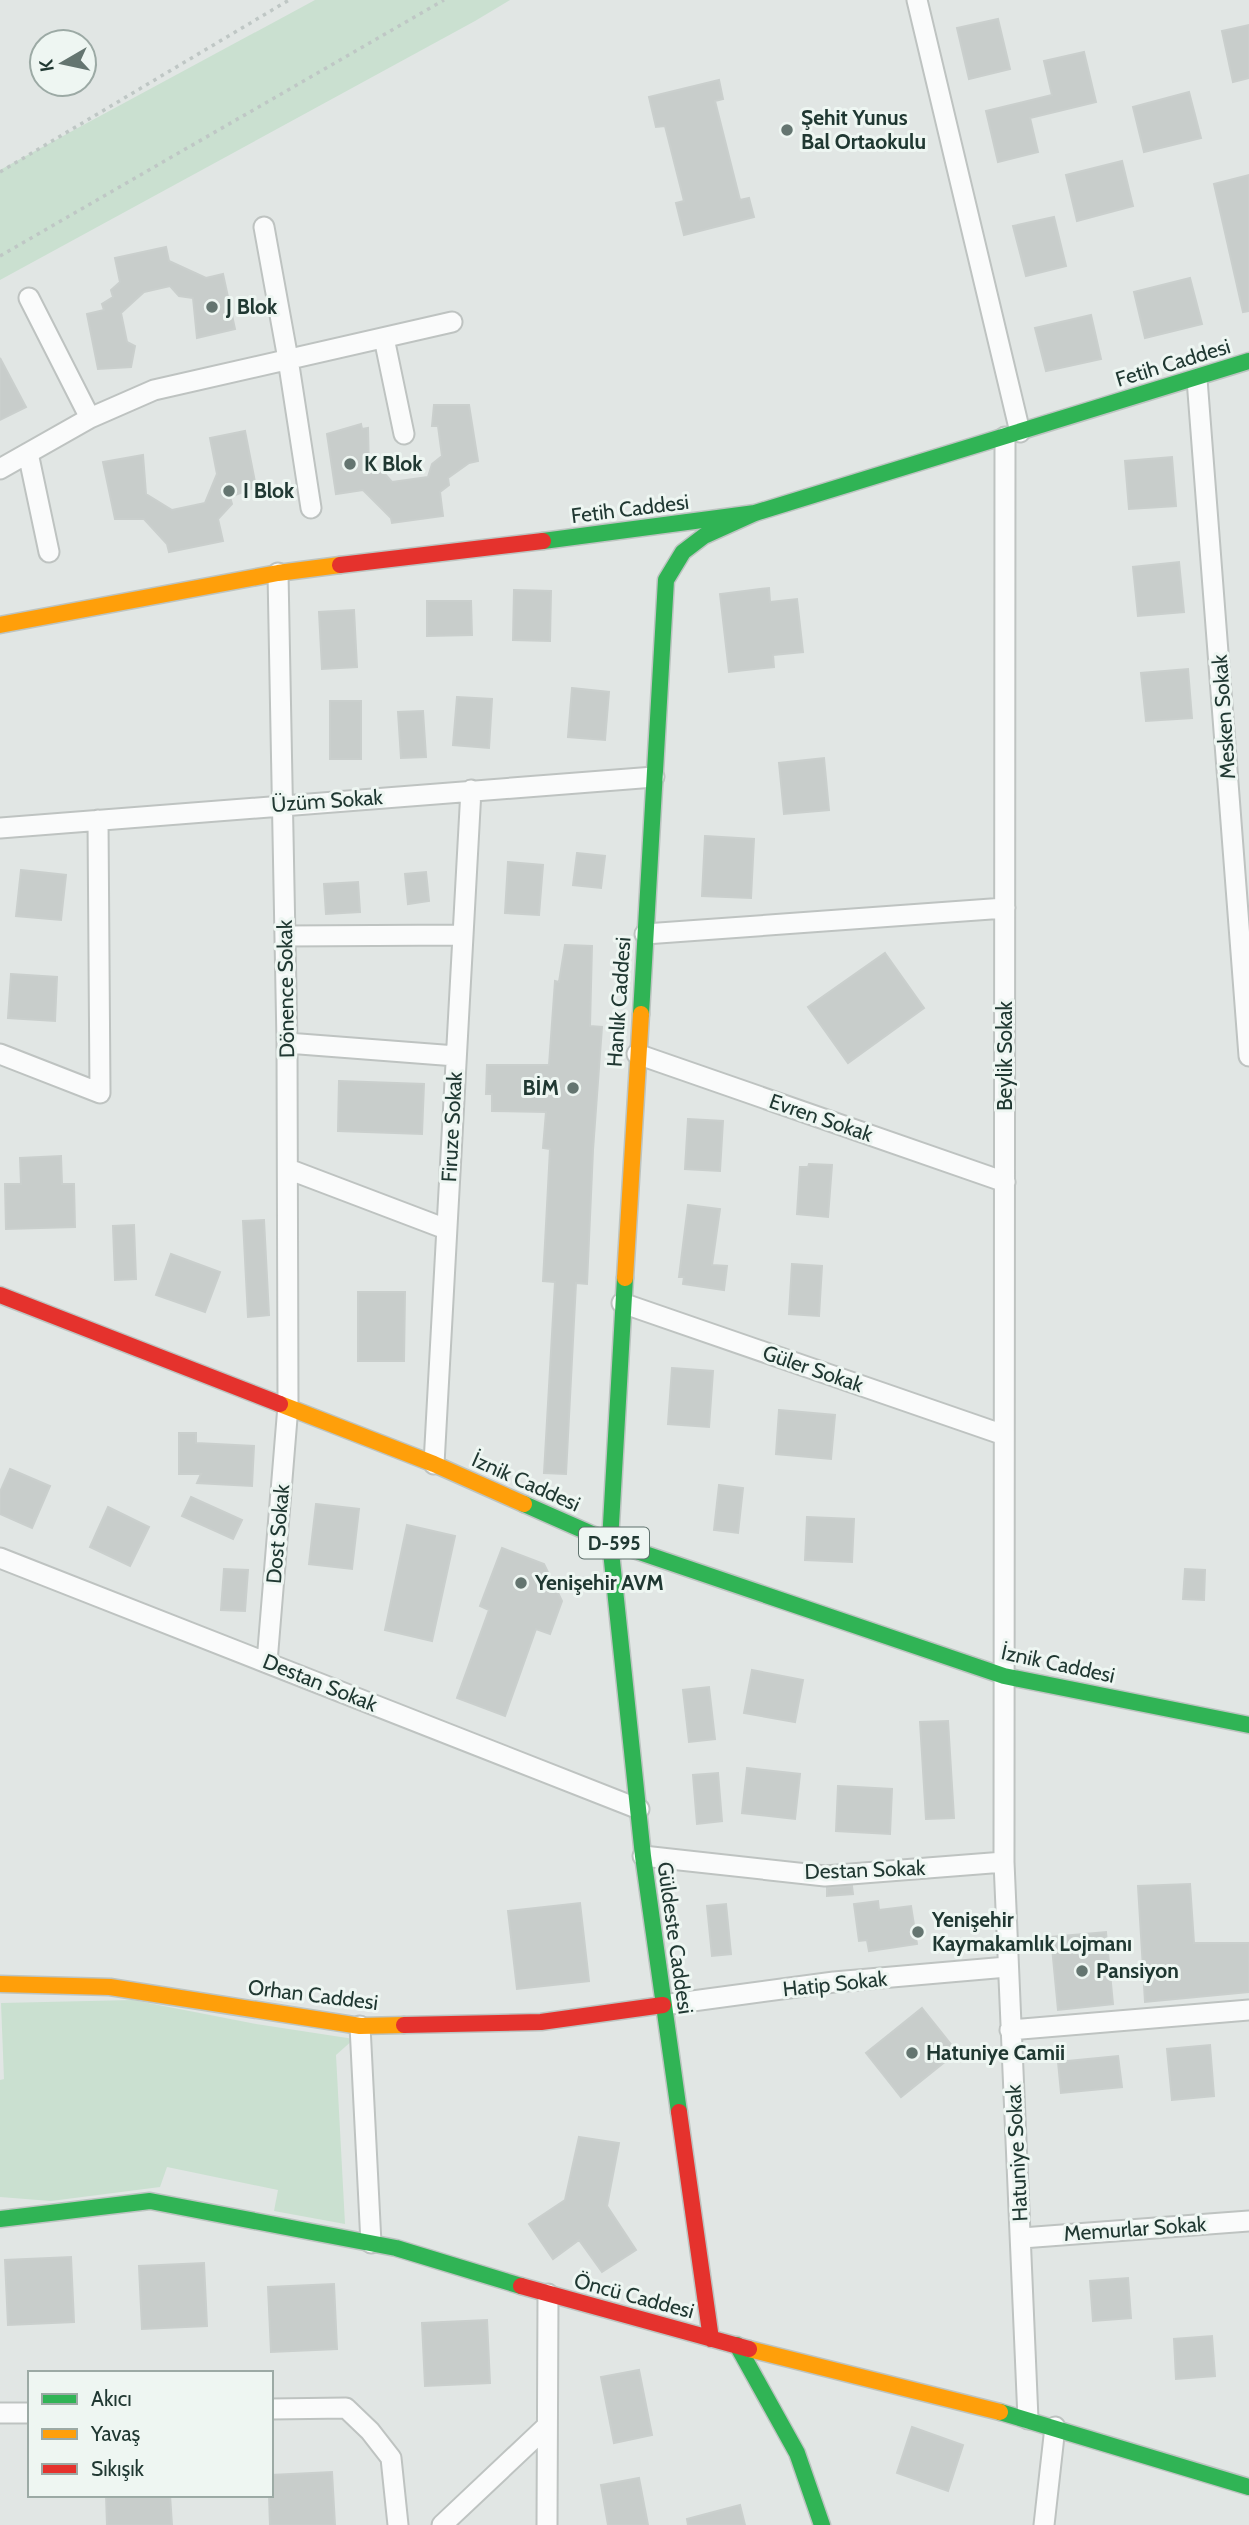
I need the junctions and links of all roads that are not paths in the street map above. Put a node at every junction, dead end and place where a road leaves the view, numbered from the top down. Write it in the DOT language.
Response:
graph roads {
  1 [pos="917,0"];
  2 [pos="264,227"];
  3 [pos="29,298"];
  4 [pos="452,322"];
  5 [pos="384,338"];
  6 [pos="288,359"];
  7 [pos="1249,361"];
  8 [pos="1197,379"];
  9 [pos="90,418"];
  10 [pos="404,434"];
  11 [pos="1012,435"];
  12 [pos="28,453"];
  13 [pos="0,469"];
  14 [pos="310,508"];
  15 [pos="755,513"];
  16 [pos="668,540"];
  17 [pos="49,552"];
  18 [pos="278,573"];
  19 [pos="666,580"];
  20 [pos="0,625"];
  21 [pos="654,776"];
  22 [pos="471,790"];
  23 [pos="284,804"];
  24 [pos="98,820"];
  25 [pos="0,828"];
  26 [pos="1243,879"];
  27 [pos="1004,908"];
  28 [pos="645,934"];
  29 [pos="463,935"];
  30 [pos="286,936"];
  31 [pos="287,1043"];
  32 [pos="0,1054"];
  33 [pos="637,1054"];
  34 [pos="456,1056"];
  35 [pos="1249,1056"];
  36 [pos="288,1169"];
  37 [pos="1004,1182"];
  38 [pos="446,1229"];
  39 [pos="0,1296"];
  40 [pos="622,1303"];
  41 [pos="288,1406"];
  42 [pos="1004,1435"];
  43 [pos="434,1464"];
  44 [pos="610,1542"];
  45 [pos="0,1558"];
  46 [pos="267,1662"];
  47 [pos="1004,1676"];
  48 [pos="1249,1725"];
  49 [pos="639,1809"];
  50 [pos="643,1856"];
  51 [pos="1004,1861"];
  52 [pos="1007,1968"];
  53 [pos="0,1984"];
  54 [pos="663,2005"];
  55 [pos="1249,2010"];
  56 [pos="360,2026"];
  57 [pos="1010,2031"];
  58 [pos="0,2219"];
  59 [pos="1249,2221"];
  60 [pos="1022,2238"];
  61 [pos="371,2244"];
  62 [pos="548,2294"];
  63 [pos="711,2339"];
  64 [pos="737,2345"];
  65 [pos="273,2409"];
  66 [pos="0,2413"];
  67 [pos="28,2413"];
  68 [pos="1028,2420"];
  69 [pos="547,2426"];
  70 [pos="1055,2427"];
  71 [pos="1249,2487"];
  72 [pos="398,2525"];
  73 [pos="442,2525"];
  74 [pos="547,2525"];
  75 [pos="822,2525"];
  76 [pos="1044,2525"];
  1 -- 11 [label="street, Beylik Sokak"];
  2 -- 6 [label="street"];
  3 -- 9 [label="street"];
  4 -- 5 [label="street"];
  5 -- 6 [label="street"];
  5 -- 10 [label="street"];
  6 -- 9 [label="street"];
  6 -- 14 [label="street"];
  7 -- 8 [label="street, Fetih Caddesi"];
  8 -- 11 [label="street, Fetih Caddesi"];
  8 -- 26 [label="street, Mesken Sokak"];
  9 -- 12 [label="street"];
  11 -- 15 [label="street, Fetih Caddesi"];
  11 -- 27 [label="street, Beylik Sokak"];
  12 -- 13 [label="street"];
  12 -- 17 [label="street"];
  15 -- 16 [label="street, Fetih Caddesi"];
  15 -- 19 [label="street, Hanlık Caddesi"];
  16 -- 18 [label="street, Fetih Caddesi"];
  16 -- 19 [label="street"];
  18 -- 20 [label="street, Fetih Caddesi"];
  18 -- 23 [label="street, Dönence Sokak"];
  19 -- 21 [label="street, Hanlık Caddesi"];
  21 -- 22 [label="street, Üzüm Sokak"];
  21 -- 28 [label="street, Hanlık Caddesi"];
  22 -- 23 [label="street, Üzüm Sokak"];
  22 -- 29 [label="street, Firuze Sokak"];
  23 -- 24 [label="street, Üzüm Sokak"];
  23 -- 30 [label="street, Dönence Sokak"];
  24 -- 25 [label="street, Üzüm Sokak"];
  24 -- 32 [label="street"];
  26 -- 35 [label="street, Mesken Sokak"];
  27 -- 28 [label="street"];
  27 -- 37 [label="street, Beylik Sokak"];
  28 -- 33 [label="street, Hanlık Caddesi"];
  29 -- 30 [label="street"];
  29 -- 34 [label="street, Firuze Sokak"];
  30 -- 31 [label="street, Dönence Sokak"];
  31 -- 34 [label="street"];
  31 -- 36 [label="street, Dönence Sokak"];
  33 -- 37 [label="street, Evren Sokak"];
  33 -- 40 [label="street, Hanlık Caddesi"];
  34 -- 38 [label="street, Firuze Sokak"];
  36 -- 38 [label="street"];
  36 -- 41 [label="street, Dönence Sokak"];
  37 -- 42 [label="street, Beylik Sokak"];
  38 -- 43 [label="street, Firuze Sokak"];
  39 -- 41 [label="street, İznik Caddesi / D-595"];
  40 -- 42 [label="street, Güler Sokak"];
  40 -- 44 [label="street, Hanlık Caddesi"];
  41 -- 43 [label="street, İznik Caddesi / D-595"];
  41 -- 46 [label="street, Dost Sokak"];
  42 -- 47 [label="street, Beylik Sokak"];
  43 -- 44 [label="street, İznik Caddesi / D-595"];
  44 -- 47 [label="street, İznik Caddesi / D-595"];
  44 -- 49 [label="street, Güldeste Caddesi"];
  45 -- 46 [label="street, Destan Sokak"];
  46 -- 49 [label="street, Destan Sokak"];
  47 -- 48 [label="street, İznik Caddesi / D-595"];
  47 -- 51 [label="street, Hatuniye Sokak"];
  49 -- 50 [label="street, Güldeste Caddesi"];
  50 -- 51 [label="street, Destan Sokak"];
  50 -- 54 [label="street, Güldeste Caddesi"];
  51 -- 52 [label="street, Hatuniye Sokak"];
  52 -- 54 [label="street, Hatip Sokak"];
  52 -- 57 [label="street, Hatuniye Sokak"];
  53 -- 56 [label="street, Orhan Caddesi"];
  54 -- 56 [label="street, Orhan Caddesi"];
  54 -- 63 [label="street, Güldeste Caddesi"];
  55 -- 57 [label="street"];
  56 -- 61 [label="street"];
  57 -- 60 [label="street, Hatuniye Sokak"];
  58 -- 61 [label="street, Öncü Caddesi"];
  59 -- 60 [label="street, Memurlar Sokak"];
  60 -- 68 [label="street, Hatuniye Sokak"];
  61 -- 62 [label="street, Öncü Caddesi"];
  62 -- 63 [label="street, Öncü Caddesi"];
  62 -- 69 [label="street"];
  63 -- 64 [label="street, Öncü Caddesi"];
  64 -- 68 [label="street, Öncü Caddesi"];
  64 -- 75 [label="street"];
  65 -- 72 [label="street"];
  66 -- 67 [label="street"];
  68 -- 70 [label="street, Öncü Caddesi"];
  69 -- 73 [label="street"];
  69 -- 74 [label="street"];
  70 -- 71 [label="street, Öncü Caddesi"];
  70 -- 76 [label="street"];
}
